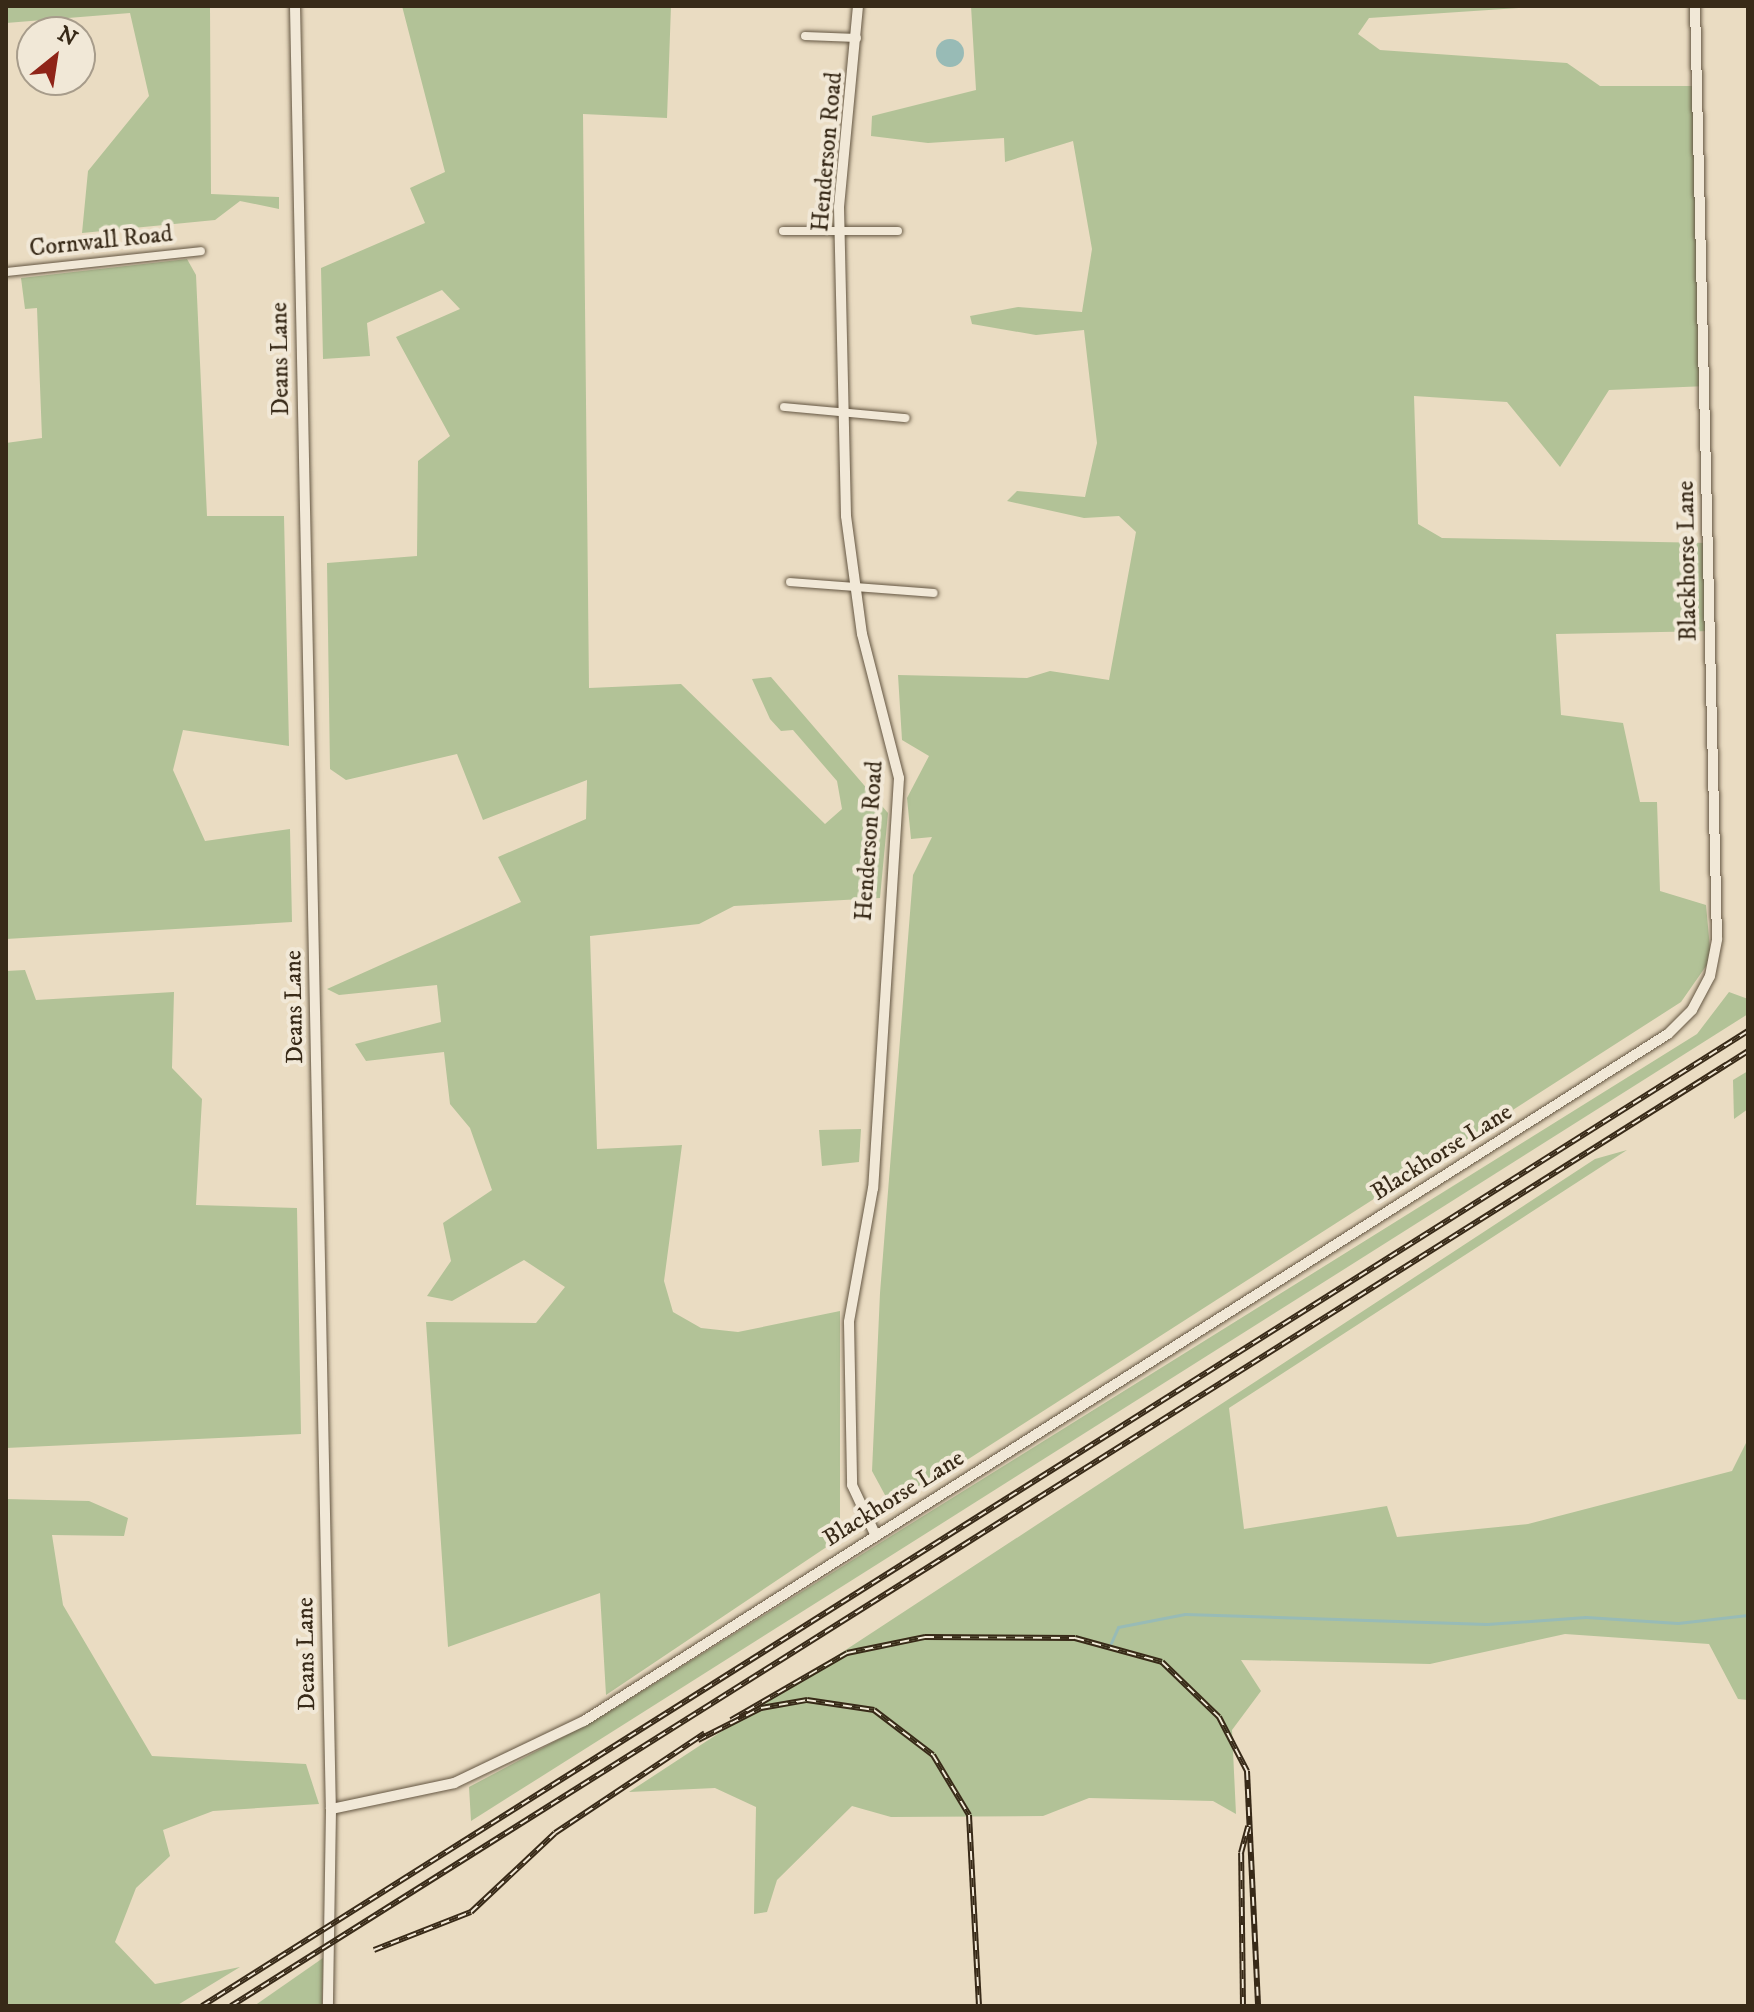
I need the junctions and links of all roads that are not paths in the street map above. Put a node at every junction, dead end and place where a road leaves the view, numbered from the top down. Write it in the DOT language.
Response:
graph roads {
  1 [pos="295,6"];
  2 [pos="858,6"];
  3 [pos="1695,6"];
  4 [pos="805,36"];
  5 [pos="857,38"];
  6 [pos="839,230"];
  7 [pos="783,231"];
  8 [pos="898,231"];
  9 [pos="201,251"];
  10 [pos="6,272"];
  11 [pos="784,407"];
  12 [pos="842,411"];
  13 [pos="906,418"];
  14 [pos="790,582"];
  15 [pos="856,588"];
  16 [pos="934,593"];
  17 [pos="875,1534"];
  18 [pos="331,1809"];
  19 [pos="328,2006"];
  1 -- 18 [label="street, Deans Lane"];
  2 -- 5 [label="street, Henderson Road"];
  3 -- 17 [label="street, Blackhorse Lane"];
  4 -- 5 [label="street"];
  5 -- 6 [label="street, Henderson Road"];
  6 -- 7 [label="street"];
  6 -- 8 [label="street"];
  6 -- 12 [label="street, Henderson Road"];
  9 -- 10 [label="street, Cornwall Road"];
  11 -- 12 [label="street"];
  12 -- 13 [label="street"];
  12 -- 15 [label="street, Henderson Road"];
  14 -- 15 [label="street"];
  15 -- 16 [label="street"];
  15 -- 17 [label="street, Henderson Road"];
  17 -- 18 [label="street, Blackhorse Lane"];
  18 -- 19 [label="street, Deans Lane"];
}
